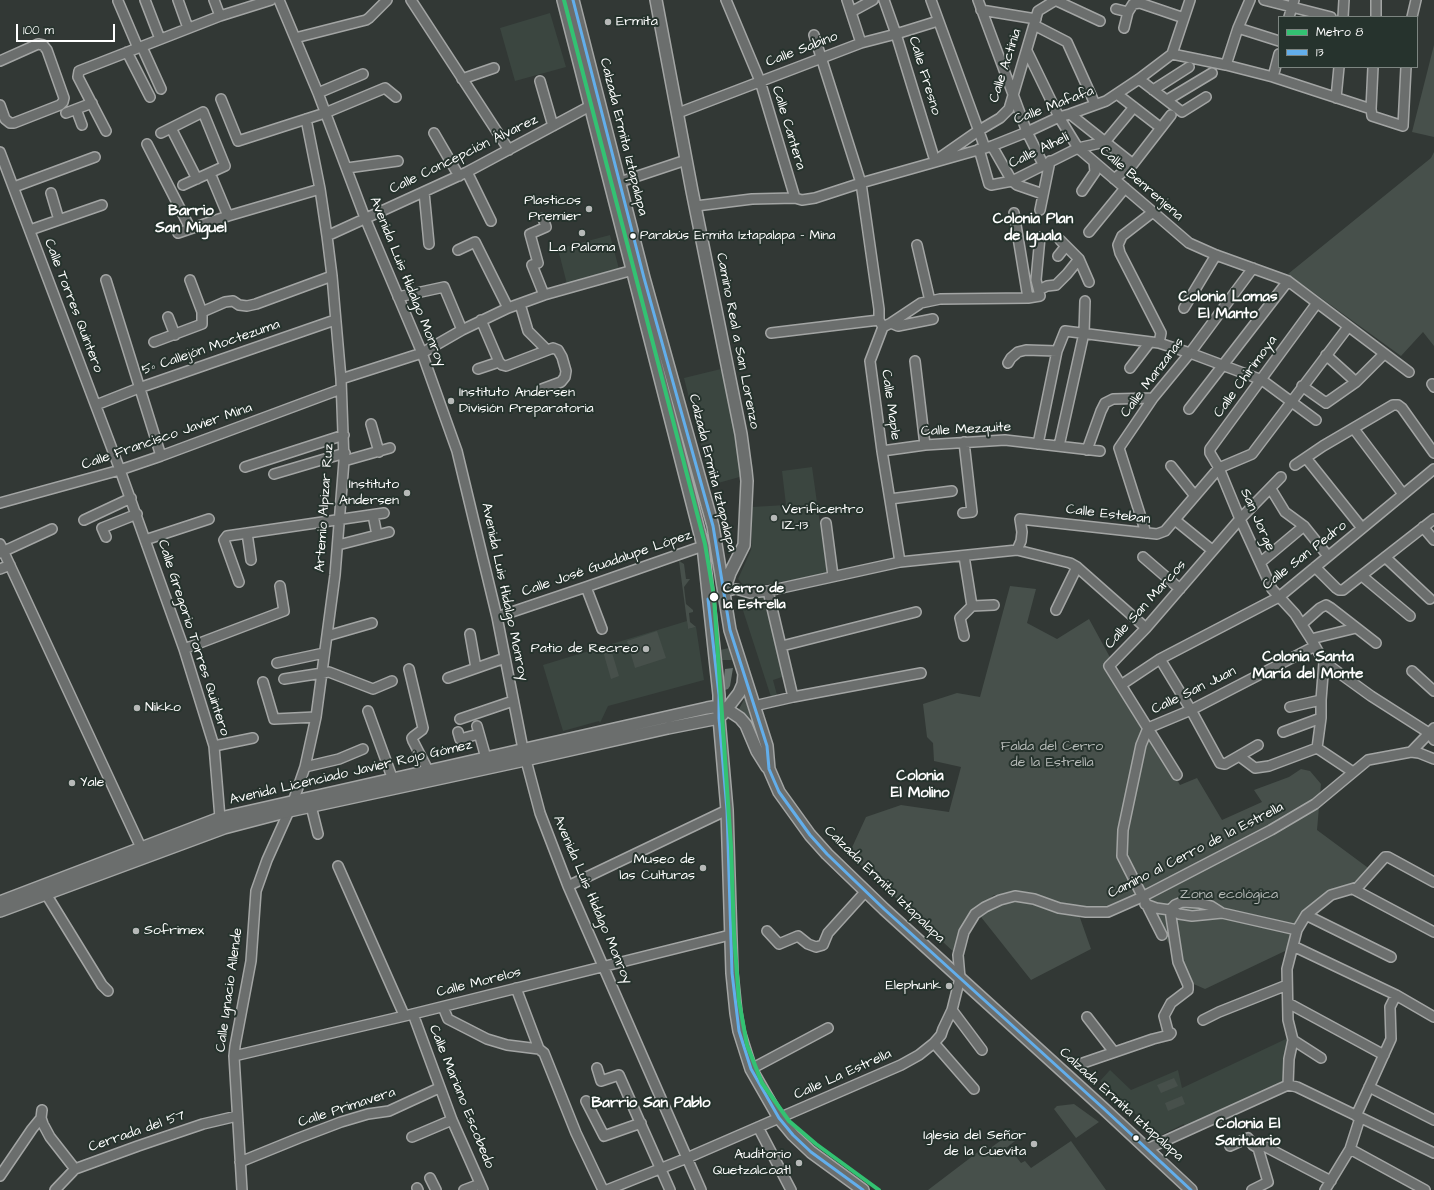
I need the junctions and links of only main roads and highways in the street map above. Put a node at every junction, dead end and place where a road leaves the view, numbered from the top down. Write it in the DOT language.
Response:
graph roads {
  1 [pos="563,0"];
  2 [pos="573,0"];
  3 [pos="656,0"];
  4 [pos="724,592"];
  5 [pos="743,667"];
  6 [pos="723,708"];
  7 [pos="719,718"];
  8 [pos="667,722"];
  9 [pos="524,755"];
  10 [pos="769,769"];
  11 [pos="292,806"];
  12 [pos="143,853"];
  13 [pos="0,902"];
  14 [pos="0,911"];
  15 [pos="863,1190"];
  16 [pos="1191,1190"];
  1 -- 6 [label="main road, Calzada Ermita Iztapalapa"];
  2 -- 4 [label="main road, Calzada Ermita Iztapalapa"];
  3 -- 4 [label="main road, Camino Real a San Lorenzo"];
  4 -- 5 [label="main road, Calzada Ermita Iztapalapa"];
  5 -- 6 [label="main road"];
  5 -- 10 [label="main road, Calzada Ermita Iztapalapa"];
  6 -- 7 [label="main road"];
  6 -- 8 [label="main road, Avenida Licenciado Javier Rojo Gómez"];
  6 -- 10 [label="main road"];
  7 -- 8 [label="main road, Avenida Licenciado Javier Rojo Gómez"];
  7 -- 15 [label="main road"];
  8 -- 9 [label="main road, Avenida Licenciado Javier Rojo Gómez"];
  9 -- 11 [label="main road, Avenida Licenciado Javier Rojo Gómez"];
  9 -- 11 [label="main road, Avenida Licenciado Javier Rojo Gómez"];
  10 -- 16 [label="main road, Calzada Ermita Iztapalapa"];
  11 -- 12 [label="main road, Avenida Licenciado Javier Rojo Gómez"];
  11 -- 12 [label="main road, Avenida Licenciado Javier Rojo Gómez"];
  12 -- 13 [label="main road, Avenida Licenciado Javier Rojo Gómez"];
  12 -- 14 [label="main road, Avenida Licenciado Javier Rojo Gómez"];
}
